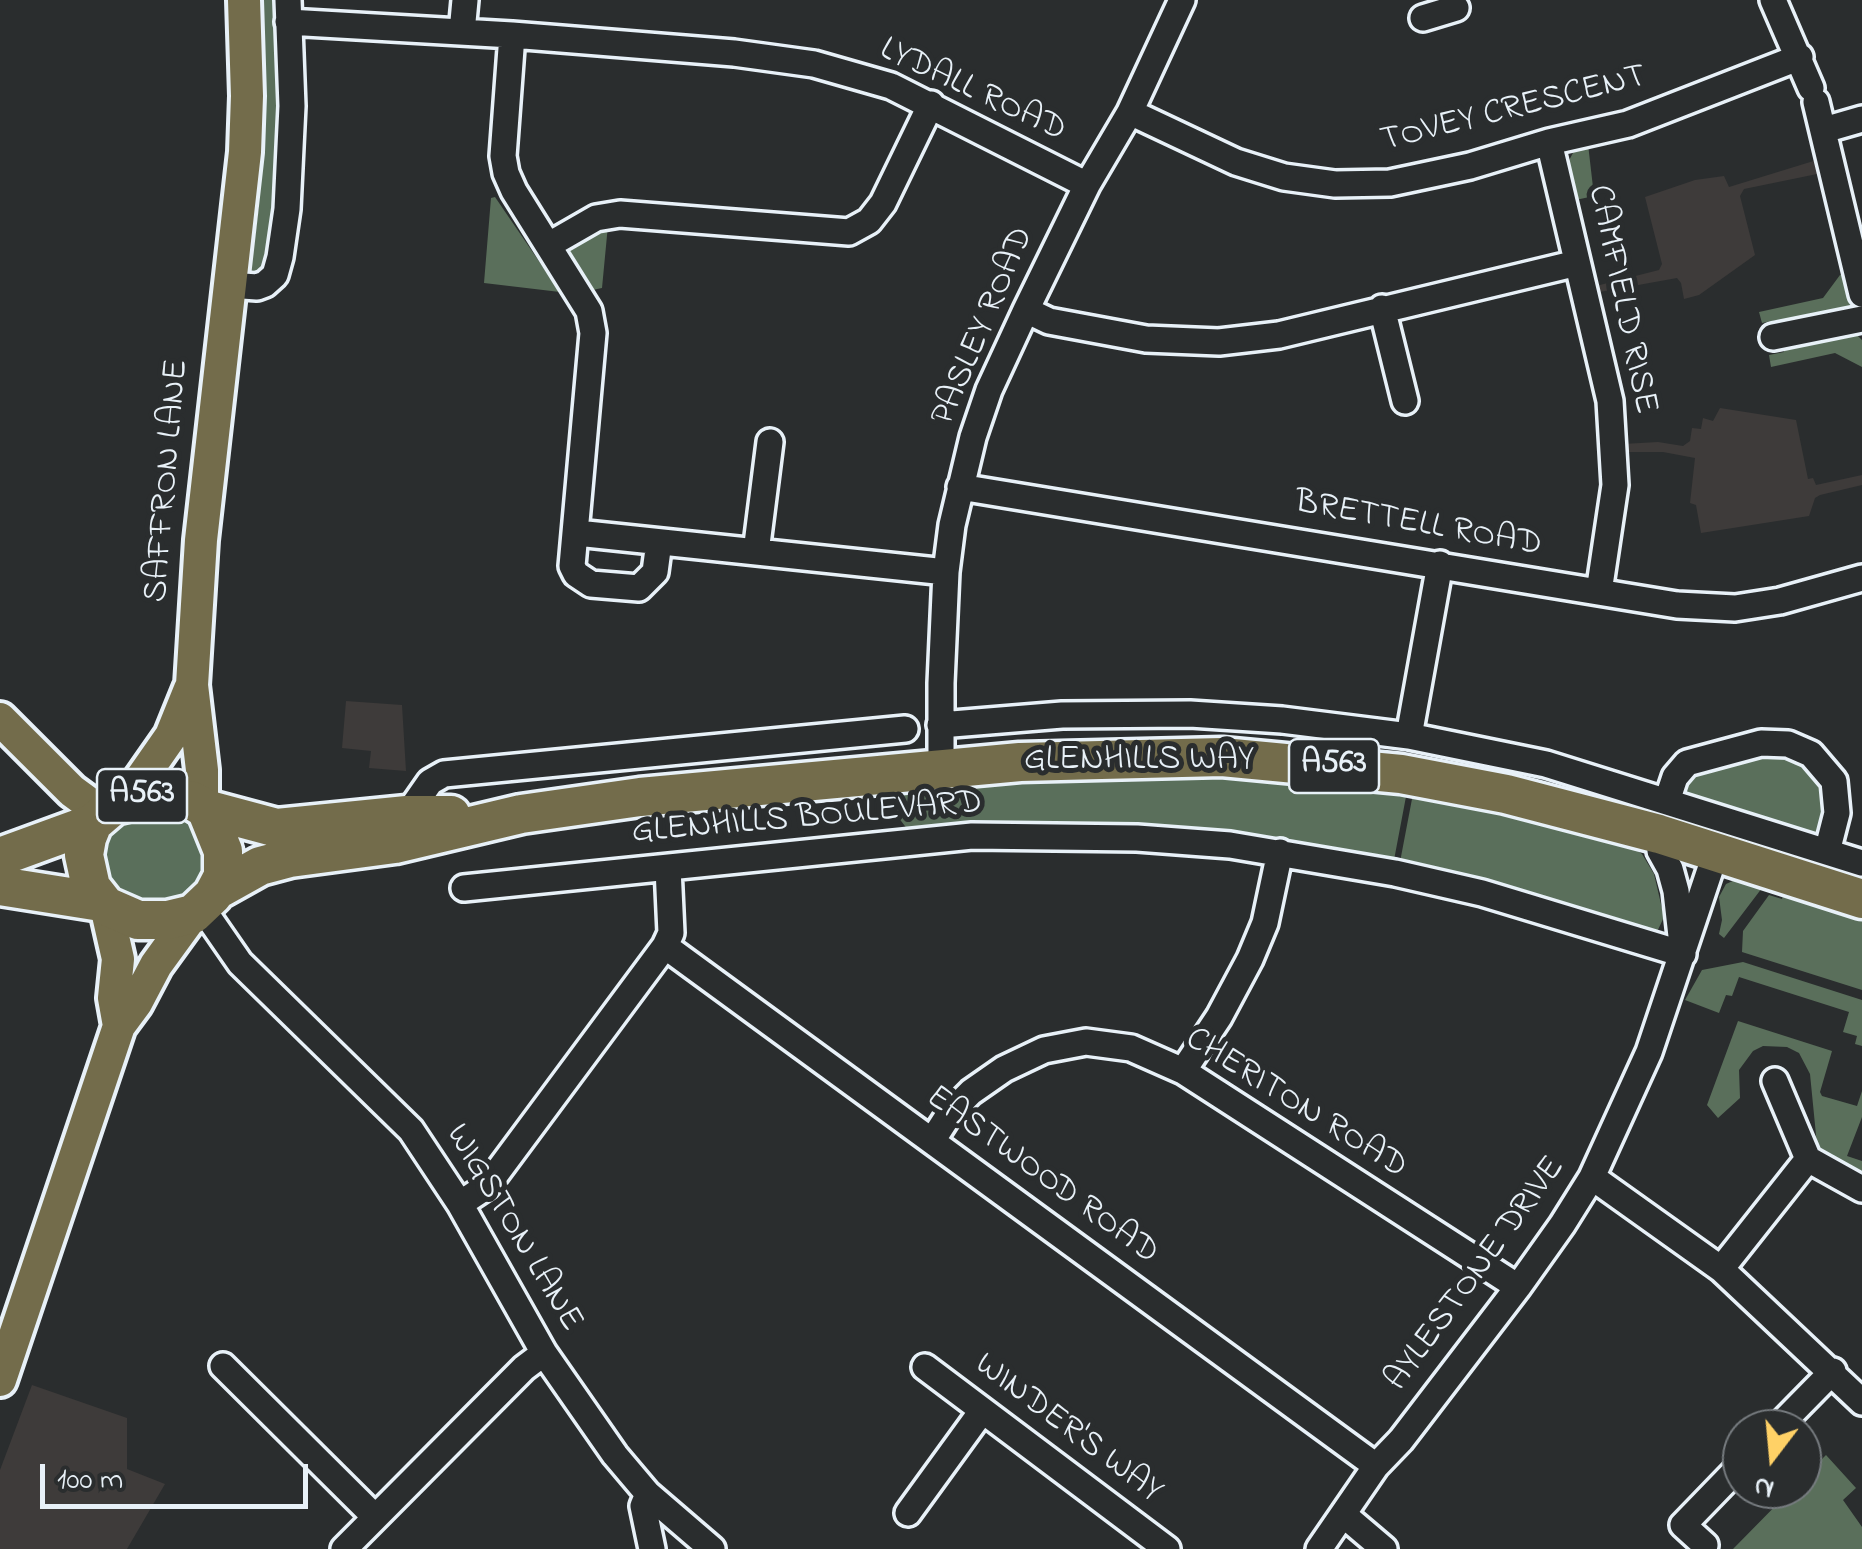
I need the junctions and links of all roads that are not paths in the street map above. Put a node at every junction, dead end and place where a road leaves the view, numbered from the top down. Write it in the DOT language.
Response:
graph roads {
  1 [pos="244,0"];
  2 [pos="464,0"];
  3 [pos="1182,0"];
  4 [pos="1772,0"];
  5 [pos="288,11"];
  6 [pos="462,32"];
  7 [pos="512,34"];
  8 [pos="1800,57"];
  9 [pos="931,104"];
  10 [pos="1130,112"];
  11 [pos="1862,119"];
  12 [pos="1824,130"];
  13 [pos="1549,142"];
  14 [pos="1087,185"];
  15 [pos="549,245"];
  16 [pos="1577,263"];
  17 [pos="229,285"];
  18 [pos="1861,289"];
  19 [pos="1382,308"];
  20 [pos="1026,310"];
  21 [pos="1862,320"];
  22 [pos="1773,337"];
  23 [pos="1405,402"];
  24 [pos="770,442"];
  25 [pos="960,487"];
  26 [pos="577,534"];
  27 [pos="659,542"];
  28 [pos="756,552"];
  29 [pos="1440,564"];
  30 [pos="946,572"];
  31 [pos="1862,578"];
  32 [pos="1600,592"];
  33 [pos="192,684"];
  34 [pos="0,719"];
  35 [pos="940,725"];
  36 [pos="905,729"];
  37 [pos="1409,736"];
  38 [pos="776,740"];
  39 [pos="941,768"];
  40 [pos="816,779"];
  41 [pos="204,808"];
  42 [pos="107,812"];
  43 [pos="521,814"];
  44 [pos="407,815"];
  45 [pos="1663,818"];
  46 [pos="1280,852"];
  47 [pos="1716,852"];
  48 [pos="1827,852"];
  49 [pos="0,857"];
  50 [pos="1862,863"];
  51 [pos="668,868"];
  52 [pos="0,886"];
  53 [pos="464,888"];
  54 [pos="1862,899"];
  55 [pos="103,904"];
  56 [pos="204,904"];
  57 [pos="664,946"];
  58 [pos="1683,954"];
  59 [pos="119,1026"];
  60 [pos="1183,1072"];
  61 [pos="1775,1081"];
  62 [pos="932,1141"];
  63 [pos="1808,1159"];
  64 [pos="1592,1177"];
  65 [pos="1862,1189"];
  66 [pos="460,1204"];
  67 [pos="1721,1269"];
  68 [pos="1518,1287"];
  69 [pos="6,1343"];
  70 [pos="544,1353"];
  71 [pos="223,1366"];
  72 [pos="925,1367"];
  73 [pos="1832,1371"];
  74 [pos="0,1380"];
  75 [pos="1862,1402"];
  76 [pos="1795,1409"];
  77 [pos="982,1411"];
  78 [pos="1376,1466"];
  79 [pos="1722,1485"];
  80 [pos="648,1494"];
  81 [pos="908,1513"];
  82 [pos="1344,1515"];
  83 [pos="375,1517"];
  84 [pos="699,1545"];
  85 [pos="1704,1545"];
  86 [pos="344,1549"];
  87 [pos="652,1549"];
  88 [pos="1167,1549"];
  89 [pos="1320,1549"];
  90 [pos="1384,1549"];
  1 -- 17 [label="main road, SAFFRON LANE"];
  2 -- 6 [label="street"];
  3 -- 10 [label="street, PASLEY ROAD"];
  4 -- 8 [label="street"];
  5 -- 6 [label="street, LYDALL ROAD"];
  5 -- 17 [label="street"];
  6 -- 7 [label="street, LYDALL ROAD"];
  7 -- 9 [label="street, LYDALL ROAD"];
  7 -- 15 [label="street"];
  8 -- 12 [label="street"];
  8 -- 13 [label="street, TOVEY CRESCENT"];
  9 -- 14 [label="street, LYDALL ROAD"];
  9 -- 15 [label="street"];
  10 -- 13 [label="street, TOVEY CRESCENT"];
  10 -- 14 [label="street, PASLEY ROAD"];
  11 -- 12 [label="street"];
  12 -- 18 [label="street"];
  13 -- 16 [label="street, CAMFIELD RISE"];
  14 -- 20 [label="street, PASLEY ROAD"];
  15 -- 26 [label="street"];
  16 -- 19 [label="street"];
  16 -- 32 [label="street, CAMFIELD RISE"];
  17 -- 33 [label="main road, SAFFRON LANE"];
  19 -- 20 [label="street"];
  19 -- 23 [label="street"];
  20 -- 25 [label="street, PASLEY ROAD"];
  21 -- 22 [label="street"];
  24 -- 28 [label="street"];
  25 -- 29 [label="street, BRETTELL ROAD"];
  25 -- 30 [label="street, PASLEY ROAD"];
  26 -- 27 [label="street"];
  26 -- 27 [label="street"];
  27 -- 28 [label="street"];
  28 -- 30 [label="street"];
  29 -- 32 [label="street, BRETTELL ROAD"];
  29 -- 37 [label="street"];
  30 -- 35 [label="street, PASLEY ROAD"];
  31 -- 32 [label="street, BRETTELL ROAD"];
  33 -- 41 [label="main road, SAFFRON LANE"];
  33 -- 42 [label="main road, SAFFRON LANE"];
  34 -- 42 [label="main road"];
  35 -- 37 [label="street"];
  35 -- 39 [label="street, PASLEY ROAD"];
  36 -- 38 [label="street"];
  37 -- 45 [label="street"];
  38 -- 40 [label="street, GLENHILLS BOULEVARD"];
  38 -- 44 [label="street"];
  39 -- 40 [label="highway, GLENHILLS WAY / A563"];
  39 -- 45 [label="highway, GLENHILLS WAY / A563"];
  40 -- 43 [label="highway, GLENHILLS WAY / A563"];
  41 -- 42 [label="highway, A563"];
  41 -- 44 [label="highway, GLENHILLS WAY / A563"];
  41 -- 56 [label="highway, A563"];
  42 -- 49 [label="highway, A563"];
  42 -- 55 [label="highway, A563"];
  43 -- 44 [label="highway, GLENHILLS WAY / A563"];
  43 -- 56 [label="highway, GLENHILLS WAY / A563"];
  45 -- 47 [label="highway, GLENHILLS WAY / A563"];
  45 -- 48 [label="street"];
  45 -- 48 [label="street"];
  45 -- 58 [label="street"];
  46 -- 51 [label="street, GLENHILLS BOULEVARD"];
  46 -- 58 [label="street, GLENHILLS BOULEVARD"];
  46 -- 60 [label="street"];
  47 -- 54 [label="highway, GLENHILLS WAY / A563"];
  47 -- 58 [label="street, AYLESTONE DRIVE"];
  48 -- 50 [label="street"];
  51 -- 53 [label="street, GLENHILLS BOULEVARD"];
  51 -- 57 [label="street"];
  52 -- 55 [label="highway, A563"];
  55 -- 56 [label="highway, A563"];
  55 -- 59 [label="main road"];
  56 -- 59 [label="main road"];
  56 -- 66 [label="street, WIGSTON LANE"];
  57 -- 62 [label="street, EASTWOOD ROAD"];
  57 -- 66 [label="street"];
  58 -- 64 [label="street, AYLESTONE DRIVE"];
  59 -- 69 [label="main road"];
  60 -- 62 [label="street, CHERITON ROAD"];
  60 -- 68 [label="street, CHERITON ROAD"];
  61 -- 63 [label="street"];
  62 -- 78 [label="street, EASTWOOD ROAD"];
  63 -- 65 [label="street"];
  63 -- 67 [label="street"];
  64 -- 67 [label="street"];
  64 -- 68 [label="street, AYLESTONE DRIVE"];
  66 -- 70 [label="street, WIGSTON LANE"];
  67 -- 73 [label="street"];
  68 -- 78 [label="street, AYLESTONE DRIVE"];
  69 -- 74 [label="main road"];
  70 -- 80 [label="street, WIGSTON LANE"];
  70 -- 83 [label="street"];
  71 -- 83 [label="street"];
  72 -- 77 [label="street, WINDER'S WAY"];
  73 -- 75 [label="street"];
  73 -- 76 [label="street"];
  77 -- 81 [label="street"];
  77 -- 88 [label="street, WINDER'S WAY"];
  78 -- 82 [label="street, AYLESTONE DRIVE"];
  79 -- 85 [label="street"];
  80 -- 84 [label="street, WIGSTON LANE"];
  80 -- 87 [label="street"];
  82 -- 89 [label="street, AYLESTONE DRIVE"];
  82 -- 90 [label="street"];
  83 -- 86 [label="street"];
}
